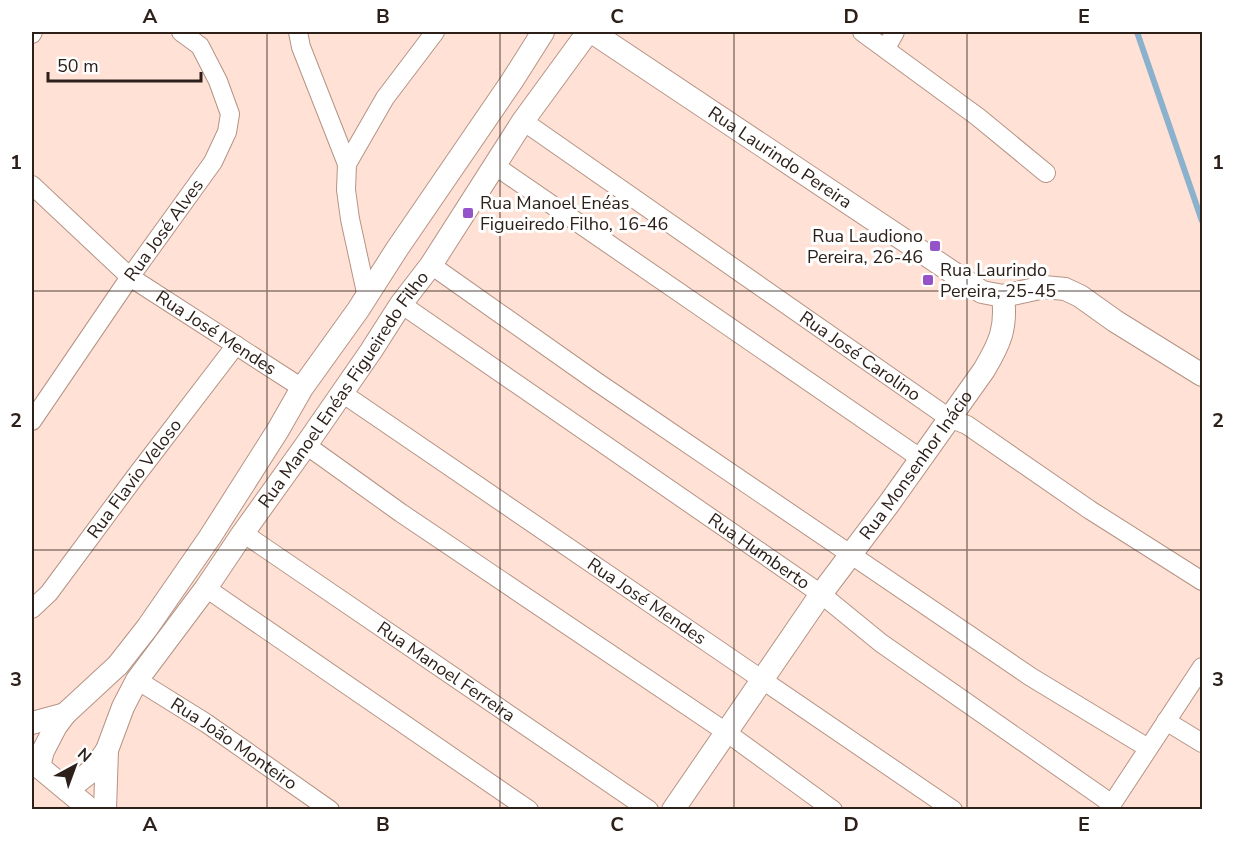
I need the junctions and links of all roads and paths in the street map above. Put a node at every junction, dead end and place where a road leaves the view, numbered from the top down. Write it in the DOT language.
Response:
graph roads {
  1 [pos="181,32"];
  2 [pos="298,32"];
  3 [pos="435,32"];
  4 [pos="543,32"];
  5 [pos="590,32"];
  6 [pos="862,32"];
  7 [pos="895,32"];
  8 [pos="886,48"];
  9 [pos="524,121"];
  10 [pos="347,164"];
  11 [pos="494,165"];
  12 [pos="1046,173"];
  13 [pos="32,185"];
  14 [pos="431,265"];
  15 [pos="130,277"];
  16 [pos="1003,296"];
  17 [pos="367,297"];
  18 [pos="401,304"];
  19 [pos="236,345"];
  20 [pos="1203,375"];
  21 [pos="302,388"];
  22 [pos="342,393"];
  23 [pos="949,418"];
  24 [pos="32,421"];
  25 [pos="306,445"];
  26 [pos="920,458"];
  27 [pos="243,533"];
  28 [pos="853,554"];
  29 [pos="1203,581"];
  30 [pos="206,588"];
  31 [pos="822,594"];
  32 [pos="32,609"];
  33 [pos="1203,667"];
  34 [pos="765,679"];
  35 [pos="137,680"];
  36 [pos="65,714"];
  37 [pos="1166,721"];
  38 [pos="32,723"];
  39 [pos="726,732"];
  40 [pos="1203,743"];
  41 [pos="1148,748"];
  42 [pos="108,750"];
  43 [pos="35,763"];
  44 [pos="67,790"];
  45 [pos="1110,807"];
  46 [pos="91,810"];
  47 [pos="105,810"];
  48 [pos="330,810"];
  49 [pos="529,810"];
  50 [pos="649,810"];
  51 [pos="673,810"];
  52 [pos="833,810"];
  53 [pos="953,810"];
  1 -- 15 [label="street, Rua José Alves"];
  2 -- 10 [label="street"];
  3 -- 10 [label="street"];
  4 -- 17 [label="street, Rua Manoel Enéas Figueiredo Filho"];
  5 -- 9 [label="street, Rua Manoel Enéas Figueiredo Filho"];
  5 -- 16 [label="street, Rua Laurindo Pereira"];
  6 -- 8 [label="street"];
  7 -- 8 [label="street"];
  8 -- 12 [label="street"];
  9 -- 11 [label="street, Rua Manoel Enéas Figueiredo Filho"];
  9 -- 23 [label="street, Rua José Carolino"];
  10 -- 17 [label="street"];
  11 -- 14 [label="street, Rua Manoel Enéas Figueiredo Filho"];
  11 -- 26 [label="street"];
  13 -- 15 [label="street, Rua José Mendes"];
  14 -- 18 [label="street, Rua Manoel Enéas Figueiredo Filho"];
  14 -- 28 [label="street"];
  15 -- 19 [label="street, Rua José Mendes"];
  15 -- 24 [label="street, Rua José Alves"];
  16 -- 20 [label="street"];
  16 -- 23 [label="street, Rua Monsenhor Inácio"];
  17 -- 21 [label="street, Rua Manoel Enéas Figueiredo Filho"];
  18 -- 22 [label="street, Rua Manoel Enéas Figueiredo Filho"];
  18 -- 31 [label="street, Rua Humberto"];
  19 -- 21 [label="street, Rua José Mendes"];
  19 -- 32 [label="street, Rua Flavio Veloso"];
  21 -- 36 [label="street, Rua Manoel Enéas Figueiredo Filho"];
  22 -- 25 [label="street, Rua Manoel Enéas Figueiredo Filho"];
  22 -- 34 [label="street, Rua José Mendes"];
  23 -- 26 [label="street, Rua Monsenhor Inácio"];
  23 -- 29 [label="street, Rua José Carolino"];
  25 -- 27 [label="street, Rua Manoel Enéas Figueiredo Filho"];
  25 -- 39 [label="street"];
  26 -- 28 [label="street, Rua Monsenhor Inácio"];
  27 -- 30 [label="street, Rua Manoel Enéas Figueiredo Filho"];
  27 -- 50 [label="street, Rua Manoel Ferreira"];
  28 -- 31 [label="street, Rua Monsenhor Inácio"];
  28 -- 41 [label="street"];
  30 -- 35 [label="street, Rua Manoel Enéas Figueiredo Filho"];
  30 -- 49 [label="street"];
  31 -- 34 [label="street, Rua Monsenhor Inácio"];
  31 -- 45 [label="street, Rua Humberto"];
  33 -- 37 [label="street"];
  34 -- 39 [label="street, Rua Monsenhor Inácio"];
  34 -- 53 [label="street, Rua José Mendes"];
  35 -- 42 [label="street, Rua Manoel Enéas Figueiredo Filho"];
  35 -- 48 [label="street, Rua João Monteiro"];
  36 -- 38 [label="street"];
  36 -- 43 [label="street"];
  37 -- 40 [label="street"];
  37 -- 41 [label="street"];
  39 -- 51 [label="street, Rua Monsenhor Inácio"];
  39 -- 52 [label="street"];
  41 -- 45 [label="street"];
  42 -- 44 [label="street"];
  42 -- 47 [label="street"];
  43 -- 44 [label="street"];
  44 -- 46 [label="street"];
}
